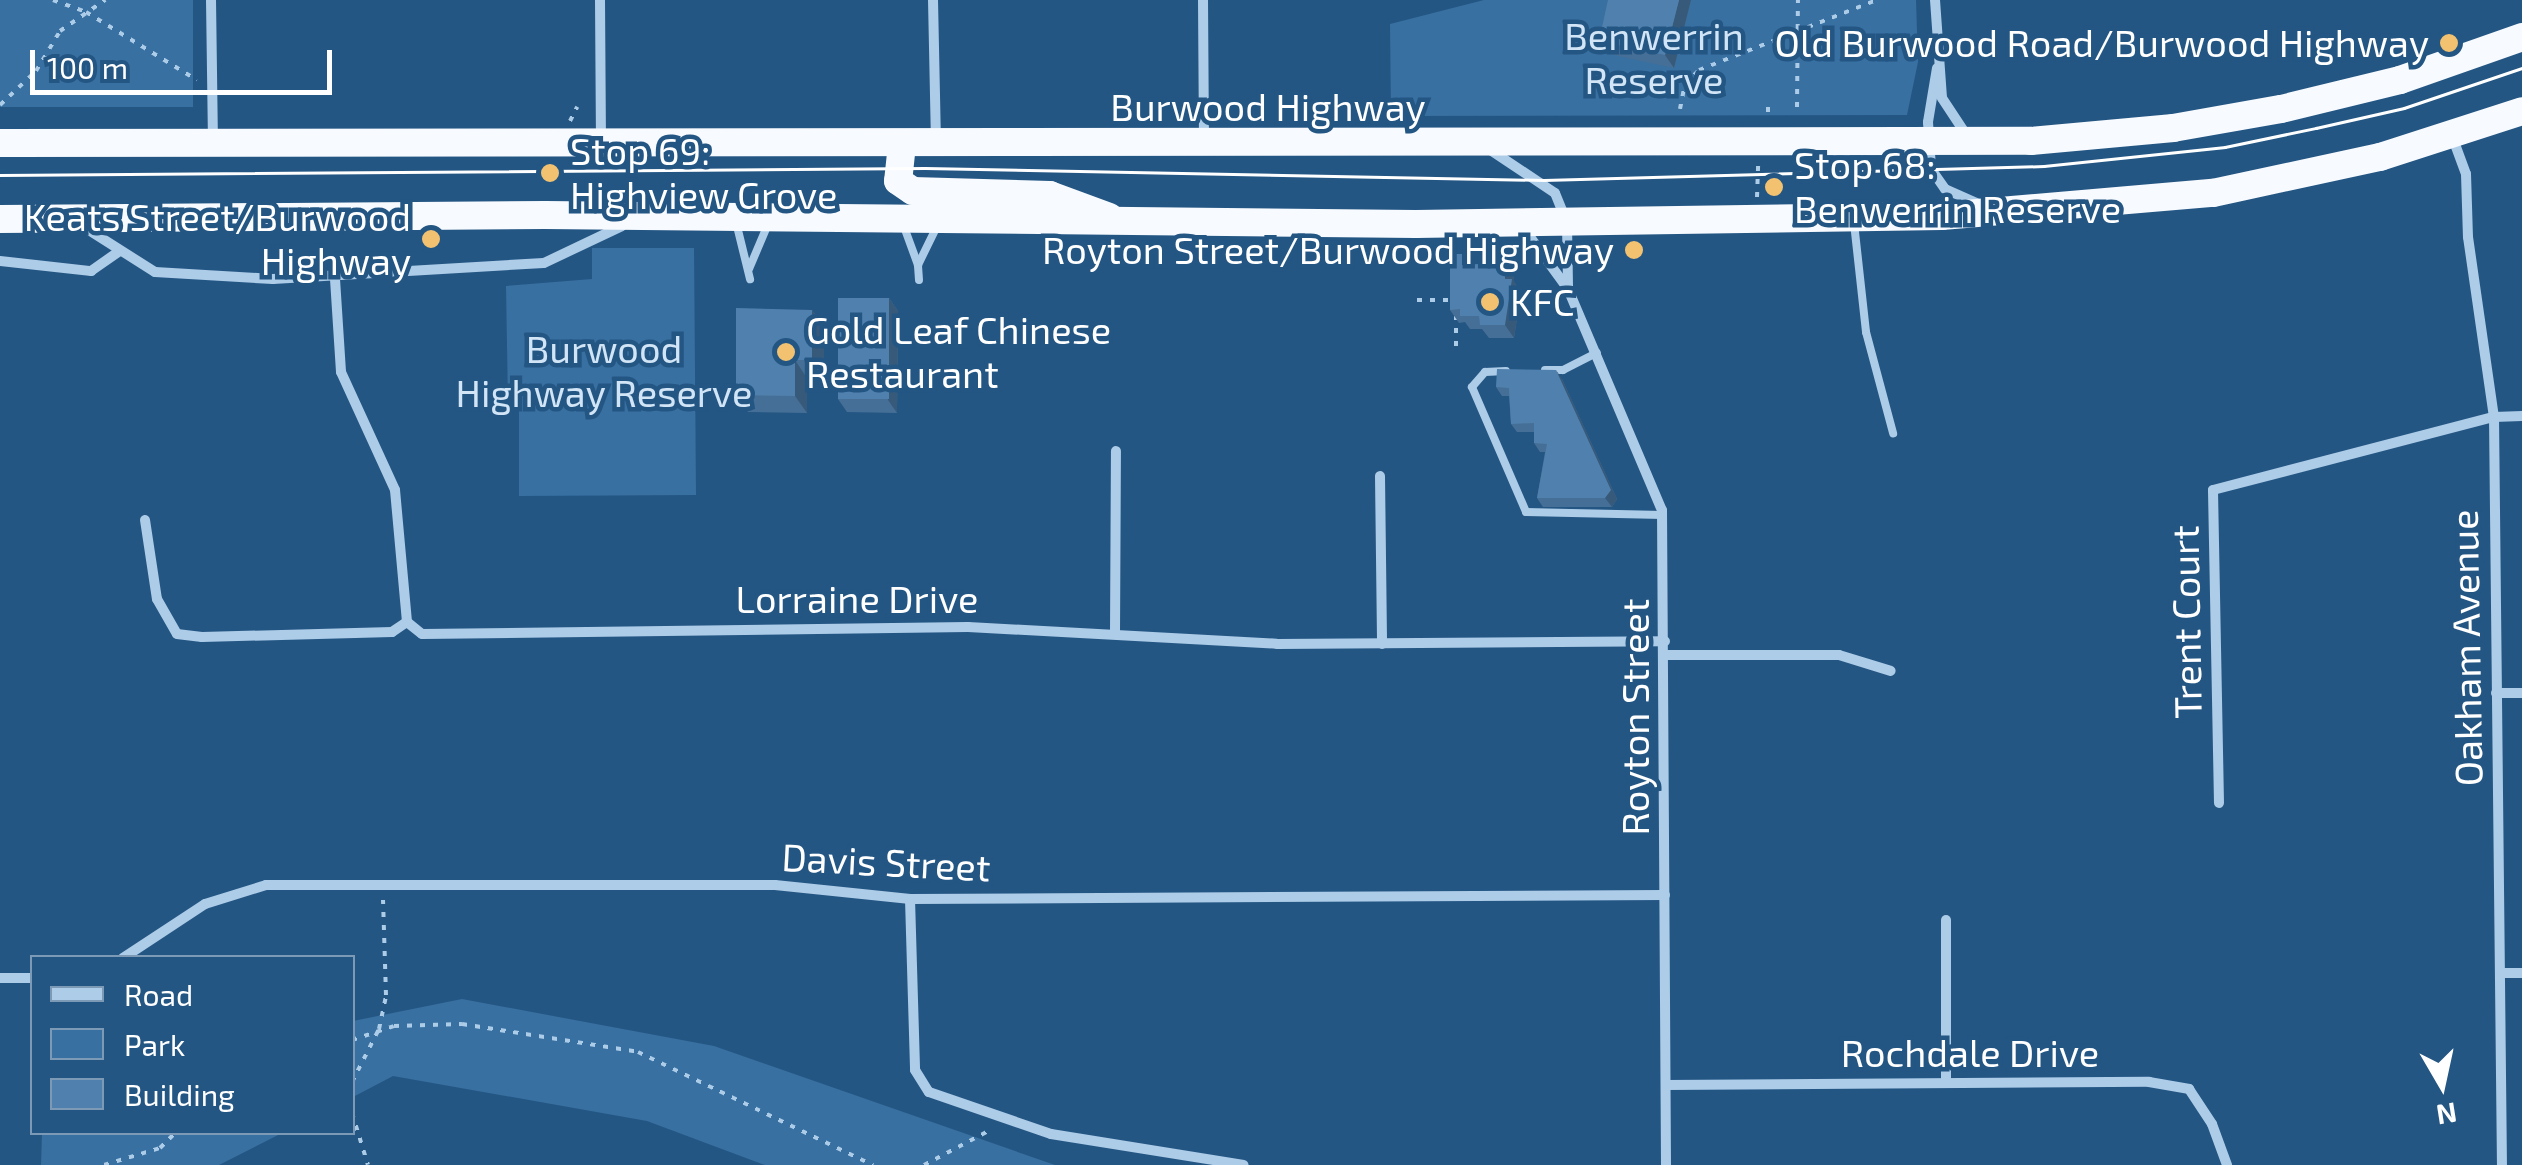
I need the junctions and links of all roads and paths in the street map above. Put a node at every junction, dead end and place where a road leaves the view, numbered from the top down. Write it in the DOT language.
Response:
graph roads {
  1 [pos="53,0"];
  2 [pos="106,0"];
  3 [pos="210,0"];
  4 [pos="600,0"];
  5 [pos="933,0"];
  6 [pos="1203,0"];
  7 [pos="1798,0"];
  8 [pos="1877,0"];
  9 [pos="1936,0"];
  10 [pos="86,12"];
  11 [pos="1799,28"];
  12 [pos="2522,37"];
  13 [pos="1937,68"];
  14 [pos="189,76"];
  15 [pos="0,105"];
  16 [pos="577,107"];
  17 [pos="1797,107"];
  18 [pos="1680,109"];
  19 [pos="2522,111"];
  20 [pos="568,125"];
  21 [pos="2452,136"];
  22 [pos="213,142"];
  23 [pos="0,143"];
  24 [pos="601,143"];
  25 [pos="902,144"];
  26 [pos="936,144"];
  27 [pos="1204,144"];
  28 [pos="1928,144"];
  29 [pos="1974,144"];
  30 [pos="1484,146"];
  31 [pos="1756,176"];
  32 [pos="1757,198"];
  33 [pos="1997,213"];
  34 [pos="646,216"];
  35 [pos="1854,218"];
  36 [pos="0,219"];
  37 [pos="736,219"];
  38 [pos="71,220"];
  39 [pos="770,220"];
  40 [pos="1124,222"];
  41 [pos="903,223"];
  42 [pos="938,223"];
  43 [pos="1520,223"];
  44 [pos="1568,223"];
  45 [pos="118,252"];
  46 [pos="0,261"];
  47 [pos="918,265"];
  48 [pos="335,279"];
  49 [pos="918,280"];
  50 [pos="1568,289"];
  51 [pos="1417,300"];
  52 [pos="1456,350"];
  53 [pos="1597,353"];
  54 [pos="2494,416"];
  55 [pos="2522,416"];
  56 [pos="1893,433"];
  57 [pos="1116,450"];
  58 [pos="1380,476"];
  59 [pos="1662,515"];
  60 [pos="146,520"];
  61 [pos="407,622"];
  62 [pos="1115,633"];
  63 [pos="1666,640"];
  64 [pos="1382,644"];
  65 [pos="1665,654"];
  66 [pos="1891,670"];
  67 [pos="2496,694"];
  68 [pos="2522,694"];
  69 [pos="2219,803"];
  70 [pos="382,885"];
  71 [pos="1665,894"];
  72 [pos="910,899"];
  73 [pos="1946,920"];
  74 [pos="127,955"];
  75 [pos="2501,973"];
  76 [pos="2522,974"];
  77 [pos="0,978"];
  78 [pos="30,978"];
  79 [pos="379,1029"];
  80 [pos="355,1039"];
  81 [pos="355,1076"];
  82 [pos="1946,1083"];
  83 [pos="1666,1086"];
  84 [pos="1010,1120"];
  85 [pos="355,1122"];
  86 [pos="173,1135"];
  87 [pos="104,1165"];
  88 [pos="368,1165"];
  89 [pos="873,1165"];
  90 [pos="924,1165"];
  91 [pos="1244,1165"];
  92 [pos="1666,1165"];
  93 [pos="2227,1165"];
  94 [pos="2502,1165"];
  1 -- 10 [label="path"];
  2 -- 10 [label="path"];
  3 -- 22 [label="street"];
  4 -- 24 [label="street"];
  5 -- 26 [label="street"];
  6 -- 27 [label="street"];
  7 -- 11 [label="path"];
  8 -- 11 [label="path"];
  9 -- 13 [label="street"];
  10 -- 14 [label="path"];
  10 -- 15 [label="path"];
  11 -- 17 [label="path"];
  11 -- 18 [label="path"];
  12 -- 29 [label="highway, Burwood Highway"];
  13 -- 28 [label="street"];
  13 -- 29 [label="street"];
  16 -- 20 [label="path"];
  19 -- 21 [label="highway"];
  21 -- 33 [label="highway"];
  21 -- 54 [label="street, Oakham Avenue"];
  22 -- 23 [label="highway, Burwood Highway"];
  22 -- 24 [label="highway, Burwood Highway"];
  24 -- 25 [label="highway, Burwood Highway"];
  25 -- 26 [label="highway, Burwood Highway"];
  25 -- 40 [label="highway"];
  26 -- 27 [label="highway, Burwood Highway"];
  27 -- 30 [label="highway, Burwood Highway"];
  28 -- 29 [label="highway, Burwood Highway"];
  28 -- 30 [label="highway, Burwood Highway"];
  28 -- 33 [label="street"];
  30 -- 44 [label="street, Royton Street"];
  31 -- 32 [label="path"];
  33 -- 35 [label="highway"];
  34 -- 37 [label="highway"];
  34 -- 38 [label="highway"];
  34 -- 48 [label="street"];
  35 -- 44 [label="highway"];
  35 -- 56 [label="lane"];
  36 -- 38 [label="highway"];
  37 -- 39 [label="highway"];
  37 -- 39 [label="lane"];
  38 -- 45 [label="street"];
  39 -- 41 [label="highway"];
  40 -- 42 [label="highway"];
  40 -- 43 [label="highway"];
  41 -- 42 [label="highway"];
  41 -- 47 [label="lane"];
  42 -- 47 [label="lane"];
  43 -- 44 [label="highway"];
  43 -- 50 [label="street, Royton Street"];
  44 -- 50 [label="street, Royton Street"];
  45 -- 46 [label="street"];
  45 -- 48 [label="street"];
  47 -- 49 [label="lane"];
  48 -- 61 [label="street"];
  50 -- 53 [label="street, Royton Street"];
  51 -- 52 [label="path"];
  53 -- 59 [label="street, Royton Street"];
  53 -- 59 [label="lane"];
  54 -- 55 [label="street"];
  54 -- 67 [label="street, Oakham Avenue"];
  54 -- 69 [label="street, Trent Court"];
  57 -- 62 [label="street"];
  58 -- 64 [label="street"];
  59 -- 63 [label="street, Royton Street"];
  60 -- 61 [label="street, Lorraine Drive"];
  61 -- 62 [label="street, Lorraine Drive"];
  62 -- 64 [label="street, Lorraine Drive"];
  63 -- 64 [label="street, Lorraine Drive"];
  63 -- 65 [label="street, Royton Street"];
  65 -- 66 [label="street"];
  65 -- 71 [label="street, Royton Street"];
  67 -- 68 [label="street"];
  67 -- 75 [label="street, Oakham Avenue"];
  70 -- 72 [label="street, Davis Street"];
  70 -- 74 [label="street, Davis Street"];
  70 -- 79 [label="path"];
  71 -- 72 [label="street, Davis Street"];
  71 -- 83 [label="street, Royton Street"];
  72 -- 84 [label="street"];
  73 -- 82 [label="street"];
  75 -- 76 [label="street"];
  75 -- 94 [label="street, Oakham Avenue"];
  77 -- 78 [label="street"];
  79 -- 80 [label="path"];
  79 -- 81 [label="path"];
  79 -- 89 [label="path"];
  82 -- 83 [label="street, Rochdale Drive"];
  82 -- 93 [label="street, Rochdale Drive"];
  83 -- 92 [label="street, Royton Street"];
  84 -- 90 [label="path"];
  84 -- 91 [label="street"];
  85 -- 88 [label="path"];
  86 -- 87 [label="path"];
}
